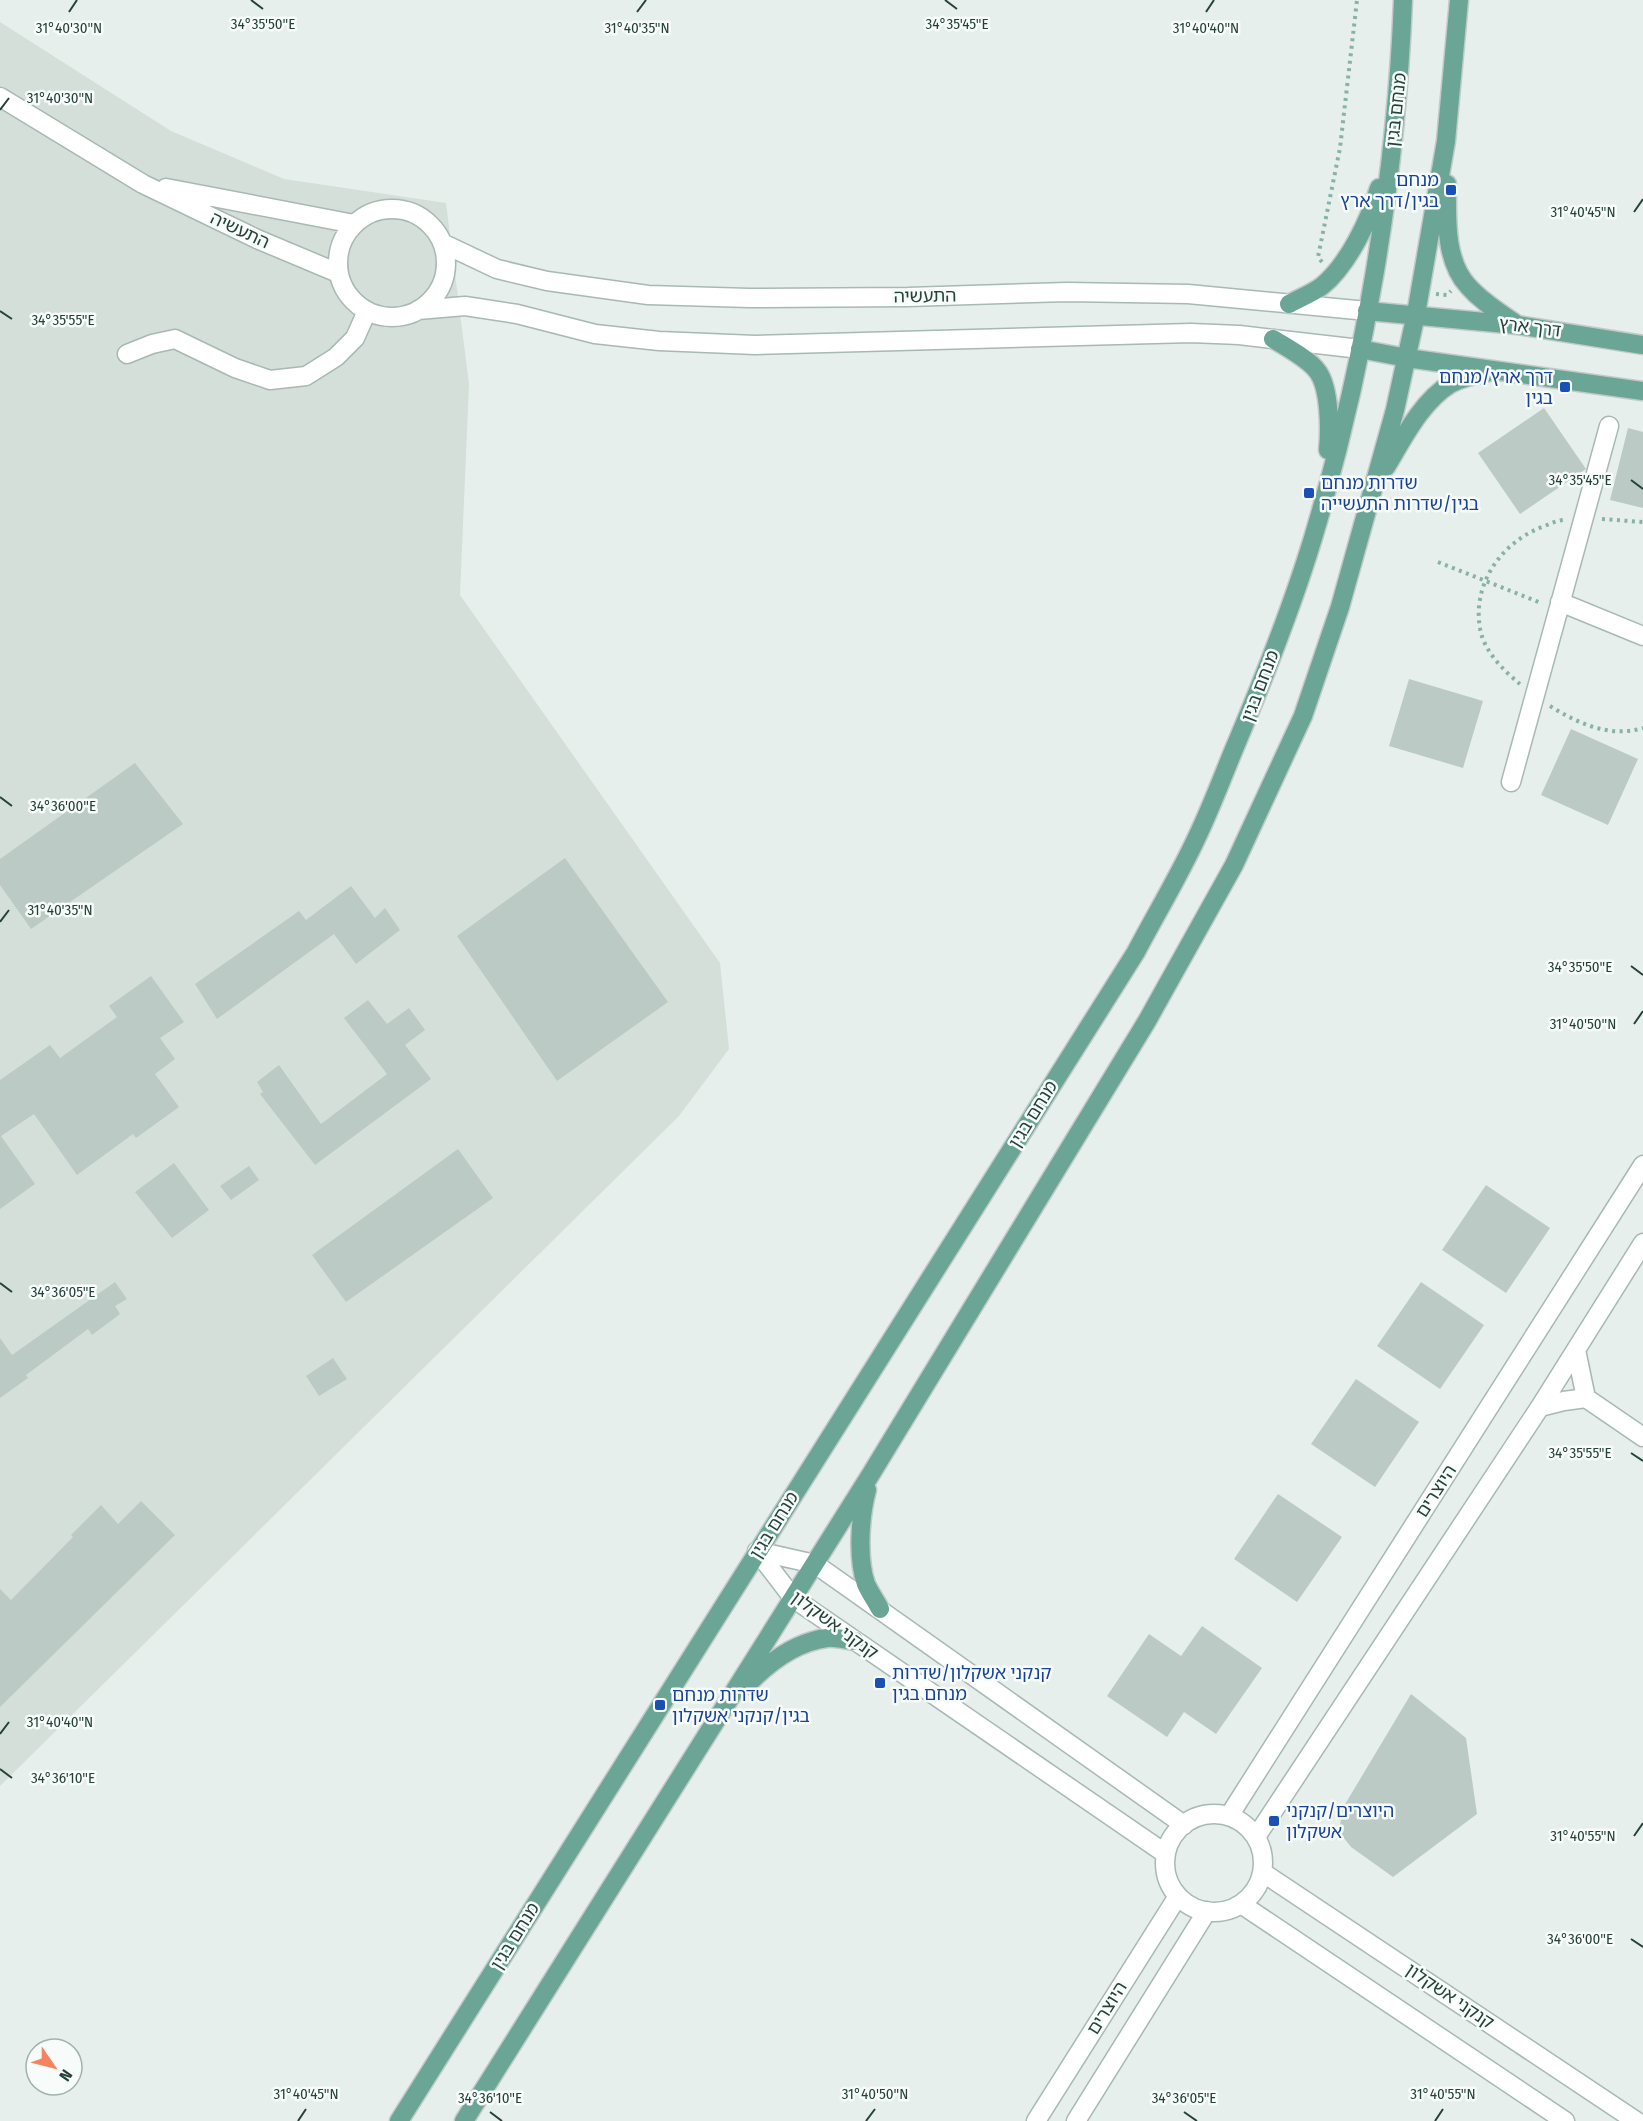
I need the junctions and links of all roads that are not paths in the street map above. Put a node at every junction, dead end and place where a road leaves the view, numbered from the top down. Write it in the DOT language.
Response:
graph roads {
  1 [pos="1404,0"];
  2 [pos="1458,0"];
  3 [pos="0,97"];
  4 [pos="1393,137"];
  5 [pos="1446,141"];
  6 [pos="143,184"];
  7 [pos="354,224"];
  8 [pos="442,243"];
  9 [pos="338,273"];
  10 [pos="1289,304"];
  11 [pos="417,310"];
  12 [pos="368,311"];
  13 [pos="1367,311"];
  14 [pos="1416,315"];
  15 [pos="1517,325"];
  16 [pos="1273,339"];
  17 [pos="1643,345"];
  18 [pos="1360,350"];
  19 [pos="127,354"];
  20 [pos="1407,358"];
  21 [pos="1501,370"];
  22 [pos="1643,391"];
  23 [pos="1609,426"];
  24 [pos="1375,487"];
  25 [pos="1324,498"];
  26 [pos="1559,606"];
  27 [pos="1643,636"];
  28 [pos="1511,782"];
  29 [pos="1643,1166"];
  30 [pos="1643,1243"];
  31 [pos="1576,1350"];
  32 [pos="1586,1398"];
  33 [pos="1540,1407"];
  34 [pos="1643,1437"];
  35 [pos="871,1474"];
  36 [pos="757,1551"];
  37 [pos="815,1564"];
  38 [pos="794,1598"];
  39 [pos="880,1609"];
  40 [pos="855,1641"];
  41 [pos="721,1713"];
  42 [pos="1229,1816"];
  43 [pos="1184,1825"];
  44 [pos="1256,1837"];
  45 [pos="1166,1854"];
  46 [pos="1262,1872"];
  47 [pos="1178,1896"];
  48 [pos="1241,1904"];
  49 [pos="1207,1911"];
  50 [pos="399,2121"];
  51 [pos="464,2121"];
  52 [pos="1036,2121"];
  53 [pos="1076,2121"];
  54 [pos="1565,2121"];
  55 [pos="1636,2121"];
  1 -- 4 [label="main road, מנחם בגין"];
  2 -- 5 [label="main road"];
  3 -- 6 [label="street, התעשיה"];
  4 -- 10 [label="main road"];
  4 -- 13 [label="main road, מנחם בגין"];
  5 -- 14 [label="main road"];
  5 -- 15 [label="main road"];
  6 -- 7 [label="street, התעשיה"];
  6 -- 9 [label="street, התעשיה"];
  7 -- 8 [label="street"];
  7 -- 9 [label="street"];
  8 -- 10 [label="street, התעשיה"];
  8 -- 11 [label="street"];
  9 -- 12 [label="street"];
  10 -- 13 [label="street, התעשיה"];
  11 -- 12 [label="street"];
  11 -- 16 [label="street"];
  12 -- 19 [label="street"];
  13 -- 14 [label="main road, התעשיה"];
  13 -- 18 [label="main road, מנחם בגין"];
  14 -- 15 [label="main road, דרך ארץ"];
  14 -- 20 [label="main road"];
  15 -- 17 [label="main road, דרך ארץ"];
  16 -- 18 [label="street"];
  16 -- 25 [label="main road"];
  18 -- 20 [label="main road"];
  18 -- 25 [label="main road, מנחם בגין"];
  20 -- 21 [label="main road"];
  20 -- 24 [label="main road"];
  21 -- 22 [label="main road"];
  21 -- 24 [label="main road"];
  23 -- 26 [label="street"];
  24 -- 35 [label="main road"];
  25 -- 36 [label="main road, מנחם בגין"];
  26 -- 27 [label="street"];
  26 -- 28 [label="street"];
  29 -- 42 [label="street, היוצרים"];
  30 -- 31 [label="street"];
  31 -- 32 [label="street"];
  31 -- 33 [label="street"];
  32 -- 33 [label="street"];
  32 -- 34 [label="street"];
  33 -- 44 [label="street"];
  35 -- 37 [label="main road"];
  35 -- 39 [label="main road"];
  36 -- 37 [label="street, קנקני אשקלון"];
  36 -- 38 [label="street, קנקני אשקלון"];
  36 -- 50 [label="main road, מנחם בגין"];
  37 -- 38 [label="main road"];
  37 -- 39 [label="street, קנקני אשקלון"];
  38 -- 40 [label="street, קנקני אשקלון"];
  38 -- 41 [label="main road"];
  39 -- 43 [label="street, קנקני אשקלון"];
  40 -- 41 [label="main road"];
  40 -- 45 [label="street, קנקני אשקלון"];
  41 -- 51 [label="main road"];
  42 -- 43 [label="street"];
  42 -- 44 [label="street"];
  43 -- 45 [label="street"];
  44 -- 46 [label="street"];
  45 -- 47 [label="street"];
  46 -- 48 [label="street"];
  46 -- 55 [label="street, קנקני אשקלון"];
  47 -- 49 [label="street"];
  47 -- 52 [label="street, היוצרים"];
  48 -- 49 [label="street"];
  48 -- 54 [label="street"];
  49 -- 53 [label="street, היוצרים"];
}
